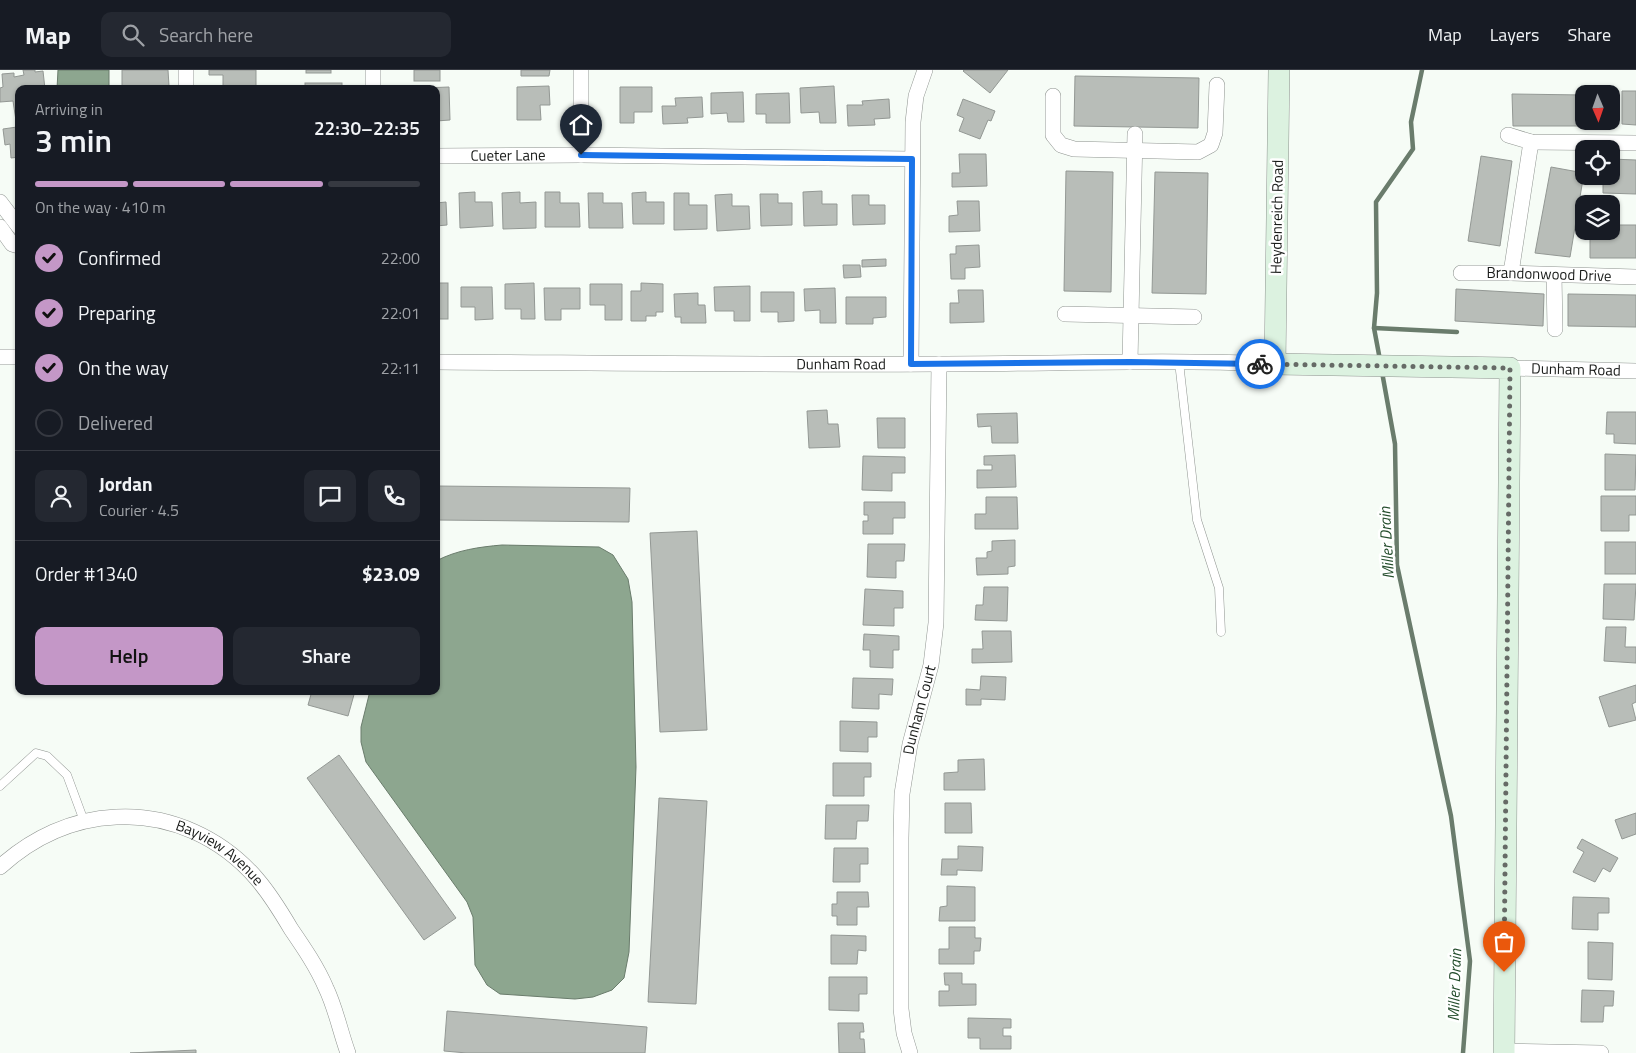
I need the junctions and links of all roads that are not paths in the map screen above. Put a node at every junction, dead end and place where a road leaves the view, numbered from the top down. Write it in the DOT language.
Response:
graph roads {
  1 [pos="186,70"];
  2 [pos="373,70"];
  3 [pos="581,70"];
  4 [pos="925,70"];
  5 [pos="1279,70"];
  6 [pos="186,85"];
  7 [pos="373,85"];
  8 [pos="1217,85"];
  9 [pos="1053,96"];
  10 [pos="1135,134"];
  11 [pos="1508,135"];
  12 [pos="1531,142"];
  13 [pos="1636,143"];
  14 [pos="1135,150"];
  15 [pos="581,155"];
  16 [pos="440,156"];
  17 [pos="912,159"];
  18 [pos="0,202"];
  19 [pos="15,222"];
  20 [pos="0,227"];
  21 [pos="15,245"];
  22 [pos="1461,273"];
  23 [pos="1511,273"];
  24 [pos="1554,275"];
  25 [pos="1636,277"];
  26 [pos="1065,314"];
  27 [pos="1131,315"];
  28 [pos="1194,317"];
  29 [pos="1555,329"];
  30 [pos="0,357"];
  31 [pos="15,357"];
  32 [pos="440,362"];
  33 [pos="1130,362"];
  34 [pos="1179,362"];
  35 [pos="911,364"];
  36 [pos="939,364"];
  37 [pos="1275,364"];
  38 [pos="1510,368"];
  39 [pos="1636,371"];
  40 [pos="1221,632"];
  41 [pos="0,786"];
  42 [pos="84,821"];
  43 [pos="0,867"];
  44 [pos="1504,1052"];
  45 [pos="348,1053"];
  46 [pos="910,1053"];
  47 [pos="1601,1053"];
  1 -- 6 [label="street"];
  2 -- 7 [label="street"];
  3 -- 15 [label="street"];
  4 -- 17 [label="street"];
  5 -- 37 [label="street, Heydenreich Road"];
  8 -- 14 [label="street"];
  9 -- 14 [label="street"];
  10 -- 14 [label="street"];
  11 -- 12 [label="street"];
  12 -- 13 [label="street"];
  12 -- 23 [label="street"];
  14 -- 27 [label="street"];
  15 -- 16 [label="street, Cueter Lane"];
  15 -- 17 [label="street, Cueter Lane"];
  17 -- 35 [label="street"];
  18 -- 19 [label="street"];
  20 -- 21 [label="street"];
  22 -- 23 [label="street, Brandonwood Drive"];
  23 -- 24 [label="street, Brandonwood Drive"];
  24 -- 25 [label="street, Brandonwood Drive"];
  24 -- 29 [label="street"];
  26 -- 27 [label="street"];
  27 -- 28 [label="street"];
  27 -- 33 [label="street"];
  30 -- 31 [label="street"];
  32 -- 35 [label="street, Dunham Road"];
  33 -- 34 [label="street, Dunham Road"];
  33 -- 36 [label="street, Dunham Road"];
  34 -- 37 [label="street, Dunham Road"];
  34 -- 40 [label="lane"];
  35 -- 36 [label="street, Dunham Road"];
  36 -- 46 [label="street, Dunham Court"];
  37 -- 38 [label="street, Dunham Road"];
  38 -- 39 [label="street, Dunham Road"];
  38 -- 44 [label="street"];
  41 -- 42 [label="lane"];
  42 -- 43 [label="street, Bayview Avenue"];
  42 -- 45 [label="street, Bayview Avenue"];
  44 -- 47 [label="street"];
}
